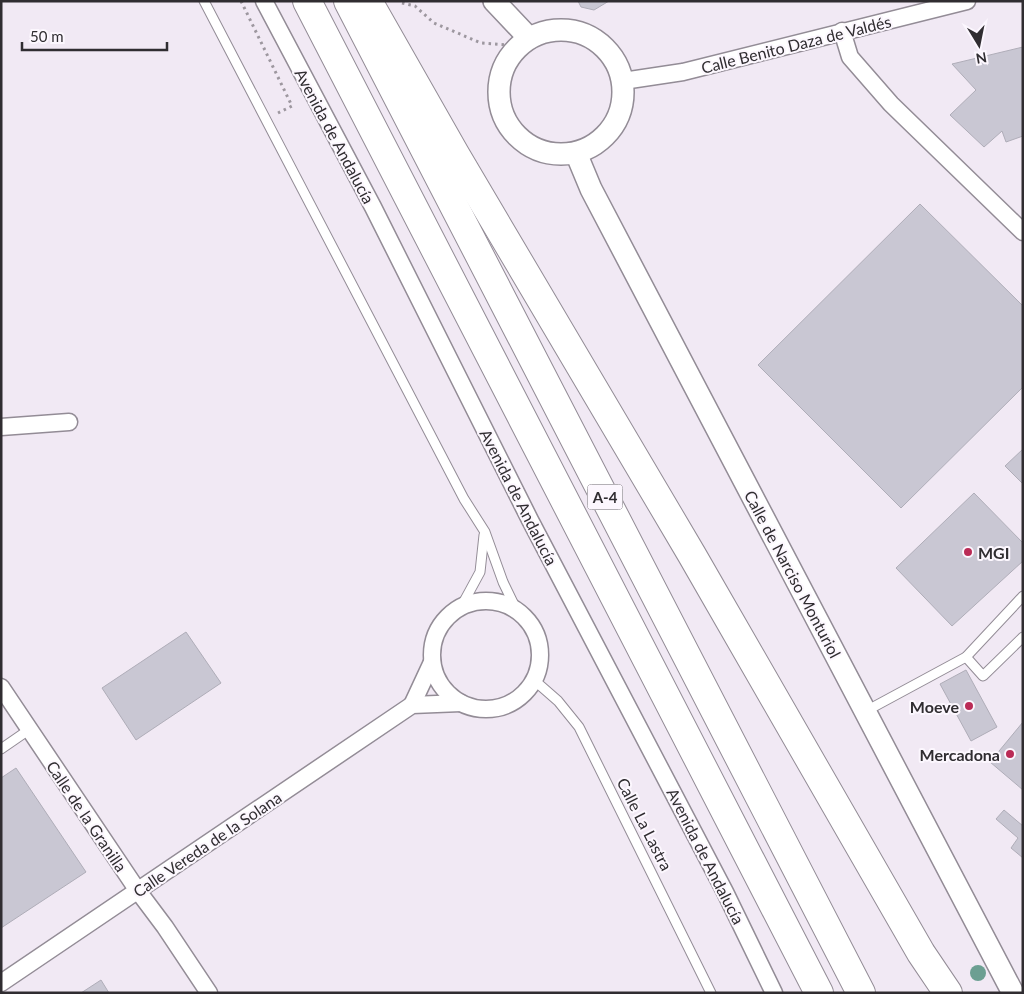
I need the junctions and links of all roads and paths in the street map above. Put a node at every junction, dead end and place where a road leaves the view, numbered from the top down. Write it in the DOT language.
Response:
graph roads {
  1 [pos="204,1"];
  2 [pos="241,1"];
  3 [pos="264,1"];
  4 [pos="307,1"];
  5 [pos="348,1"];
  6 [pos="368,1"];
  7 [pos="494,1"];
  8 [pos="967,1"];
  9 [pos="402,3"];
  10 [pos="842,31"];
  11 [pos="524,42"];
  12 [pos="623,82"];
  13 [pos="292,106"];
  14 [pos="576,153"];
  15 [pos="1023,232"];
  16 [pos="69,422"];
  17 [pos="1,427"];
  18 [pos="485,532"];
  19 [pos="1023,596"];
  20 [pos="461,607"];
  21 [pos="517,611"];
  22 [pos="1023,637"];
  23 [pos="966,657"];
  24 [pos="432,662"];
  25 [pos="534,680"];
  26 [pos="1,687"];
  27 [pos="461,703"];
  28 [pos="412,705"];
  29 [pos="866,711"];
  30 [pos="30,729"];
  31 [pos="1,749"];
  32 [pos="138,891"];
  33 [pos="1,983"];
  34 [pos="209,993"];
  35 [pos="711,993"];
  36 [pos="774,993"];
  37 [pos="819,993"];
  38 [pos="862,993"];
  39 [pos="948,993"];
  40 [pos="1012,993"];
  1 -- 18 [label="lane"];
  2 -- 13 [label="path"];
  3 -- 36 [label="street, Avenida de Andalucía"];
  4 -- 37 [label="highway, A-4"];
  5 -- 38 [label="highway, A-4"];
  6 -- 39 [label="highway"];
  7 -- 11 [label="street"];
  8 -- 10 [label="street, Calle Benito Daza de Valdés"];
  9 -- 11 [label="path"];
  10 -- 12 [label="street, Calle Benito Daza de Valdés"];
  10 -- 15 [label="street"];
  11 -- 12 [label="street"];
  11 -- 14 [label="street"];
  12 -- 14 [label="street"];
  14 -- 29 [label="street, Calle de Narciso Monturiol"];
  16 -- 17 [label="street"];
  18 -- 20 [label="lane"];
  18 -- 21 [label="lane"];
  19 -- 23 [label="lane"];
  20 -- 21 [label="street"];
  20 -- 24 [label="street"];
  21 -- 25 [label="street"];
  22 -- 23 [label="lane"];
  23 -- 29 [label="lane"];
  24 -- 27 [label="street"];
  24 -- 28 [label="street"];
  25 -- 27 [label="street"];
  25 -- 35 [label="lane, Calle La Lastra"];
  26 -- 30 [label="street, Calle de la Granilla"];
  27 -- 28 [label="street"];
  28 -- 32 [label="street, Calle Vereda de la Solana"];
  29 -- 40 [label="street, Calle de Narciso Monturiol"];
  30 -- 31 [label="lane"];
  30 -- 32 [label="street, Calle de la Granilla"];
  32 -- 33 [label="street, Calle Vereda de la Solana"];
  32 -- 34 [label="street, Calle de la Granilla"];
}
